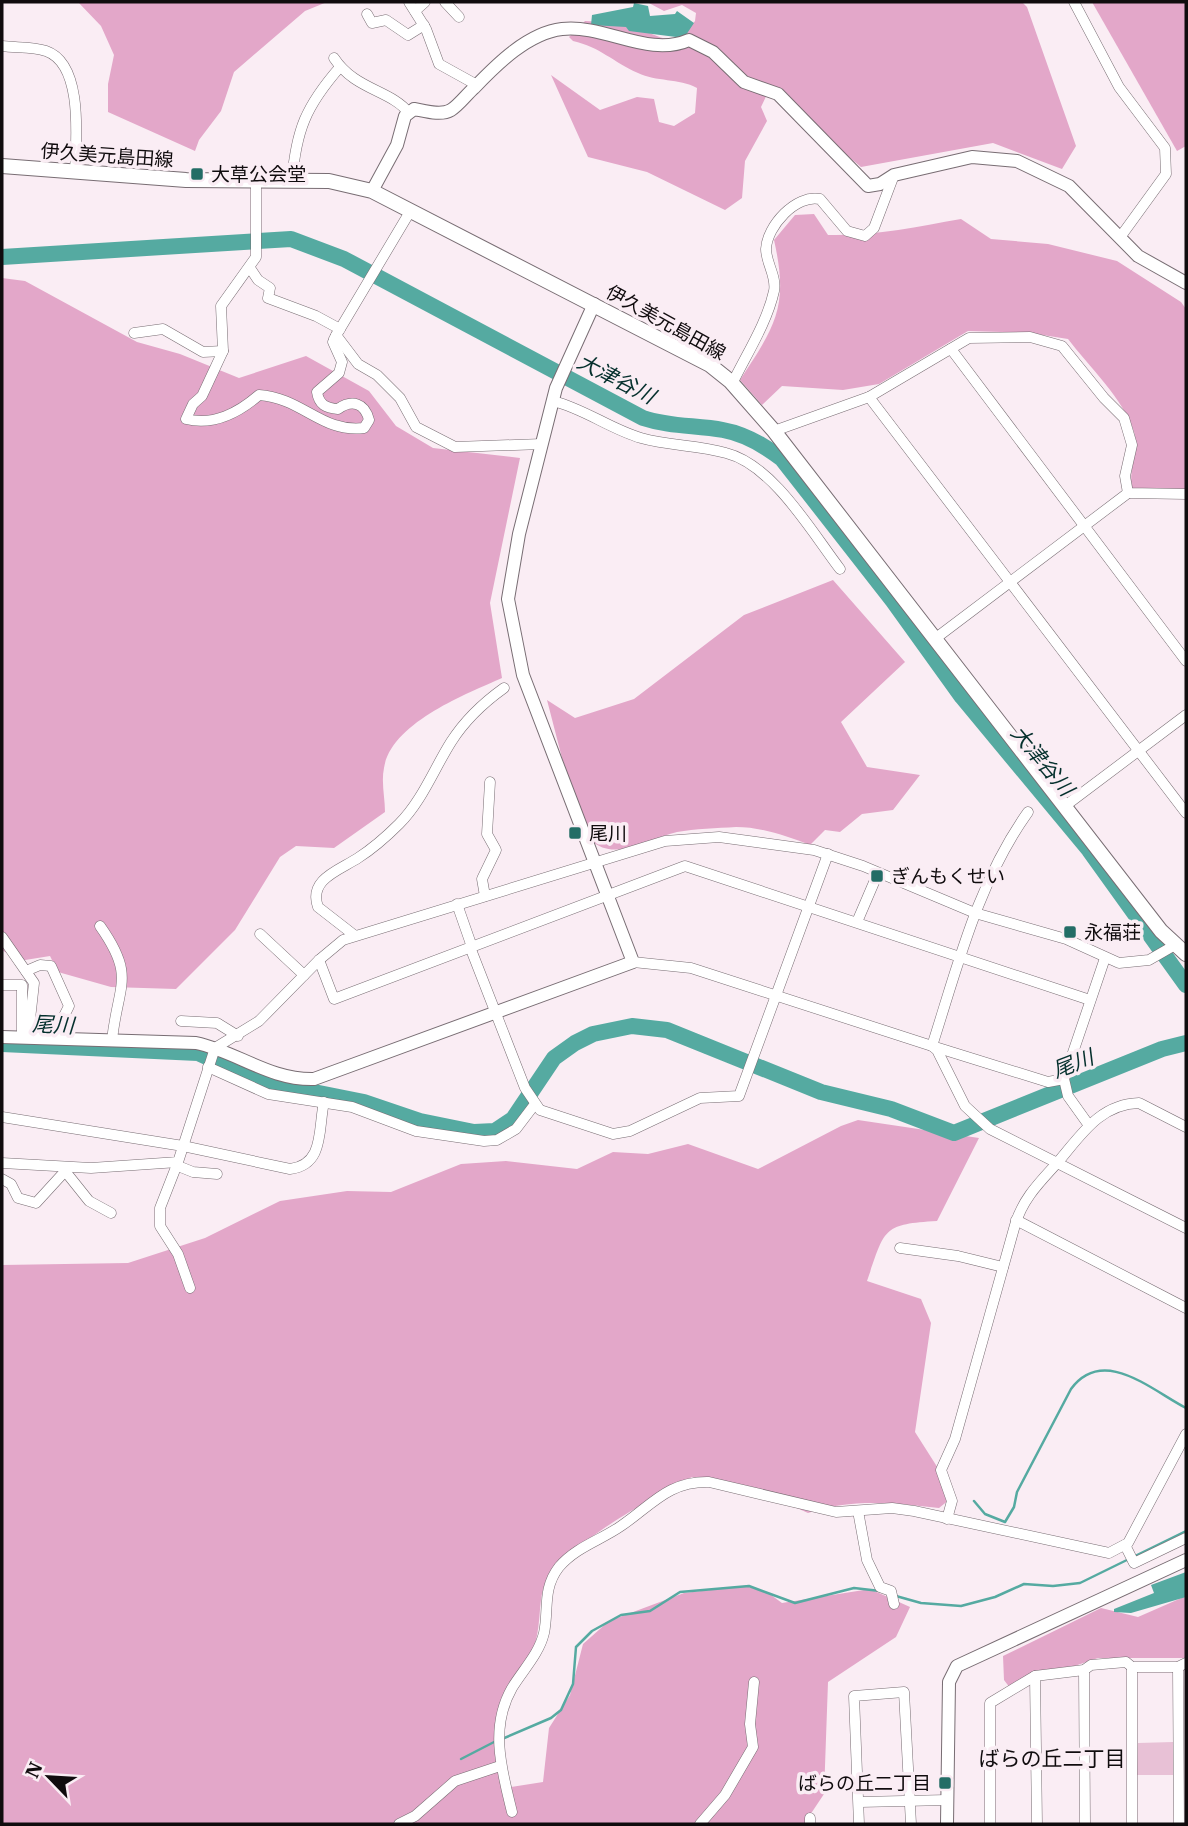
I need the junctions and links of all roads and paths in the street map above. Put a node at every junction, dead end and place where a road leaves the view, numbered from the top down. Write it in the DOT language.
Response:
graph roads {
  1 [pos="425,2"];
  2 [pos="445,2"];
  3 [pos="1074,2"];
  4 [pos="412,6"];
  5 [pos="367,13"];
  6 [pos="459,17"];
  7 [pos="424,25"];
  8 [pos="2,46"];
  9 [pos="334,58"];
  10 [pos="340,67"];
  11 [pos="477,85"];
  12 [pos="409,113"];
  13 [pos="2,166"];
  14 [pos="75,173"];
  15 [pos="894,175"];
  16 [pos="292,181"];
  17 [pos="256,182"];
  18 [pos="372,191"];
  19 [pos="411,210"];
  20 [pos="1121,236"];
  21 [pos="250,268"];
  22 [pos="1186,283"];
  23 [pos="594,304"];
  24 [pos="134,333"];
  25 [pos="335,338"];
  26 [pos="951,349"];
  27 [pos="223,351"];
  28 [pos="732,384"];
  29 [pos="554,395"];
  30 [pos="869,397"];
  31 [pos="774,431"];
  32 [pos="542,444"];
  33 [pos="1128,493"];
  34 [pos="1186,494"];
  35 [pos="1084,526"];
  36 [pos="840,569"];
  37 [pos="1010,582"];
  38 [pos="936,638"];
  39 [pos="1186,661"];
  40 [pos="504,688"];
  41 [pos="1186,715"];
  42 [pos="1139,751"];
  43 [pos="490,782"];
  44 [pos="1065,806"];
  45 [pos="1028,812"];
  46 [pos="1186,813"];
  47 [pos="828,854"];
  48 [pos="595,864"];
  49 [pos="878,873"];
  50 [pos="485,896"];
  51 [pos="607,896"];
  52 [pos="457,904"];
  53 [pos="809,906"];
  54 [pos="975,913"];
  55 [pos="857,922"];
  56 [pos="100,926"];
  57 [pos="260,934"];
  58 [pos="354,935"];
  59 [pos="2,937"];
  60 [pos="471,947"];
  61 [pos="1176,949"];
  62 [pos="961,957"];
  63 [pos="1105,958"];
  64 [pos="318,960"];
  65 [pos="633,962"];
  66 [pos="26,971"];
  67 [pos="304,975"];
  68 [pos="2,985"];
  69 [pos="778,996"];
  70 [pos="1090,1000"];
  71 [pos="496,1013"];
  72 [pos="181,1021"];
  73 [pos="238,1036"];
  74 [pos="2,1037"];
  75 [pos="25,1038"];
  76 [pos="60,1039"];
  77 [pos="112,1040"];
  78 [pos="932,1046"];
  79 [pos="215,1050"];
  80 [pos="208,1066"];
  81 [pos="1064,1082"];
  82 [pos="324,1102"];
  83 [pos="534,1103"];
  84 [pos="2,1117"];
  85 [pos="1088,1124"];
  86 [pos="1186,1127"];
  87 [pos="183,1146"];
  88 [pos="1058,1161"];
  89 [pos="2,1163"];
  90 [pos="178,1164"];
  91 [pos="67,1169"];
  92 [pos="217,1174"];
  93 [pos="2,1180"];
  94 [pos="111,1213"];
  95 [pos="1016,1220"];
  96 [pos="1186,1228"];
  97 [pos="900,1248"];
  98 [pos="1003,1267"];
  99 [pos="190,1288"];
  100 [pos="1186,1308"];
  101 [pos="1186,1434"];
  102 [pos="858,1511"];
  103 [pos="947,1519"];
  104 [pos="1186,1538"];
  105 [pos="1129,1554"];
  106 [pos="1186,1560"];
  107 [pos="894,1604"];
  108 [pos="1182,1665"];
  109 [pos="1132,1667"];
  110 [pos="1084,1670"];
  111 [pos="1035,1676"];
  112 [pos="754,1682"];
  113 [pos="500,1766"];
  114 [pos="947,1800"];
  115 [pos="860,1801"];
  116 [pos="912,1801"];
  117 [pos="512,1812"];
  118 [pos="399,1824"];
  119 [pos="700,1824"];
  120 [pos="859,1824"];
  121 [pos="911,1824"];
  122 [pos="947,1824"];
  123 [pos="990,1824"];
  124 [pos="1037,1824"];
  125 [pos="1085,1824"];
  126 [pos="1132,1824"];
  127 [pos="1179,1824"];
  1 -- 4 [label="street"];
  2 -- 6 [label="street"];
  3 -- 20 [label="street"];
  4 -- 7 [label="street"];
  5 -- 7 [label="street"];
  7 -- 11 [label="street"];
  8 -- 14 [label="street"];
  9 -- 10 [label="street"];
  10 -- 12 [label="street"];
  10 -- 16 [label="street"];
  11 -- 12 [label="street"];
  11 -- 15 [label="street"];
  12 -- 18 [label="street"];
  13 -- 14 [label="main road, 伊久美元島田線"];
  14 -- 17 [label="main road, 伊久美元島田線"];
  15 -- 20 [label="street"];
  15 -- 28 [label="street"];
  16 -- 17 [label="main road, 伊久美元島田線"];
  16 -- 18 [label="main road, 伊久美元島田線"];
  17 -- 21 [label="street"];
  18 -- 19 [label="main road, 伊久美元島田線"];
  19 -- 23 [label="main road, 伊久美元島田線"];
  19 -- 25 [label="street"];
  20 -- 22 [label="street"];
  21 -- 25 [label="street"];
  21 -- 27 [label="street"];
  23 -- 28 [label="main road, 伊久美元島田線"];
  23 -- 29 [label="street"];
  24 -- 27 [label="street"];
  25 -- 27 [label="street"];
  25 -- 32 [label="street"];
  26 -- 30 [label="street"];
  26 -- 33 [label="street"];
  26 -- 35 [label="street"];
  28 -- 31 [label="main road, 伊久美元島田線"];
  29 -- 32 [label="street"];
  29 -- 36 [label="street"];
  30 -- 31 [label="street"];
  30 -- 37 [label="street"];
  31 -- 38 [label="main road, 伊久美元島田線"];
  32 -- 48 [label="street"];
  33 -- 34 [label="street"];
  33 -- 35 [label="street"];
  35 -- 37 [label="street"];
  35 -- 39 [label="street"];
  37 -- 38 [label="street"];
  37 -- 42 [label="street"];
  38 -- 44 [label="main road, 伊久美元島田線"];
  40 -- 58 [label="street"];
  41 -- 42 [label="street"];
  42 -- 44 [label="street"];
  42 -- 46 [label="street"];
  43 -- 50 [label="street"];
  44 -- 61 [label="main road, 伊久美元島田線"];
  45 -- 54 [label="street"];
  47 -- 48 [label="street"];
  47 -- 49 [label="street"];
  47 -- 53 [label="street"];
  48 -- 50 [label="street"];
  48 -- 51 [label="street"];
  49 -- 54 [label="street"];
  49 -- 55 [label="street"];
  50 -- 52 [label="street"];
  51 -- 53 [label="street"];
  51 -- 60 [label="street"];
  51 -- 65 [label="street"];
  52 -- 58 [label="street"];
  52 -- 60 [label="street"];
  53 -- 55 [label="street"];
  53 -- 69 [label="street"];
  54 -- 62 [label="street"];
  54 -- 63 [label="street"];
  55 -- 62 [label="street"];
  56 -- 77 [label="street"];
  57 -- 67 [label="street"];
  58 -- 64 [label="street"];
  59 -- 66 [label="street"];
  60 -- 64 [label="street"];
  60 -- 71 [label="street"];
  61 -- 63 [label="street"];
  62 -- 70 [label="street"];
  62 -- 78 [label="street"];
  63 -- 70 [label="street"];
  64 -- 67 [label="street"];
  65 -- 69 [label="street"];
  65 -- 71 [label="street"];
  66 -- 75 [label="street"];
  66 -- 76 [label="street"];
  67 -- 73 [label="street"];
  68 -- 75 [label="street"];
  69 -- 78 [label="street"];
  69 -- 83 [label="street"];
  70 -- 81 [label="street"];
  71 -- 79 [label="street"];
  71 -- 83 [label="street"];
  72 -- 73 [label="street"];
  73 -- 79 [label="street"];
  74 -- 75 [label="street"];
  75 -- 76 [label="street"];
  76 -- 77 [label="street"];
  77 -- 79 [label="street"];
  78 -- 81 [label="street"];
  78 -- 88 [label="street"];
  79 -- 80 [label="street"];
  80 -- 82 [label="street"];
  80 -- 87 [label="street"];
  81 -- 85 [label="street"];
  82 -- 83 [label="street"];
  82 -- 87 [label="street"];
  84 -- 87 [label="street"];
  85 -- 86 [label="street"];
  85 -- 88 [label="street"];
  87 -- 90 [label="street"];
  88 -- 95 [label="street"];
  88 -- 96 [label="street"];
  89 -- 91 [label="street"];
  90 -- 91 [label="street"];
  90 -- 92 [label="street"];
  90 -- 99 [label="street"];
  91 -- 93 [label="street"];
  91 -- 94 [label="street"];
  95 -- 98 [label="street"];
  95 -- 100 [label="street"];
  97 -- 98 [label="street"];
  98 -- 103 [label="street"];
  101 -- 105 [label="street"];
  102 -- 103 [label="street"];
  102 -- 107 [label="street"];
  102 -- 113 [label="street"];
  103 -- 105 [label="street"];
  104 -- 105 [label="street"];
  106 -- 114 [label="street"];
  108 -- 109 [label="street"];
  108 -- 127 [label="street"];
  109 -- 110 [label="street"];
  109 -- 126 [label="street"];
  110 -- 111 [label="street"];
  110 -- 125 [label="street"];
  111 -- 123 [label="street"];
  111 -- 124 [label="street"];
  112 -- 119 [label="street"];
  113 -- 117 [label="street"];
  113 -- 118 [label="street"];
  114 -- 116 [label="street"];
  114 -- 122 [label="street"];
  115 -- 116 [label="street"];
  115 -- 116 [label="street"];
  115 -- 120 [label="street"];
  116 -- 121 [label="street"];
}
